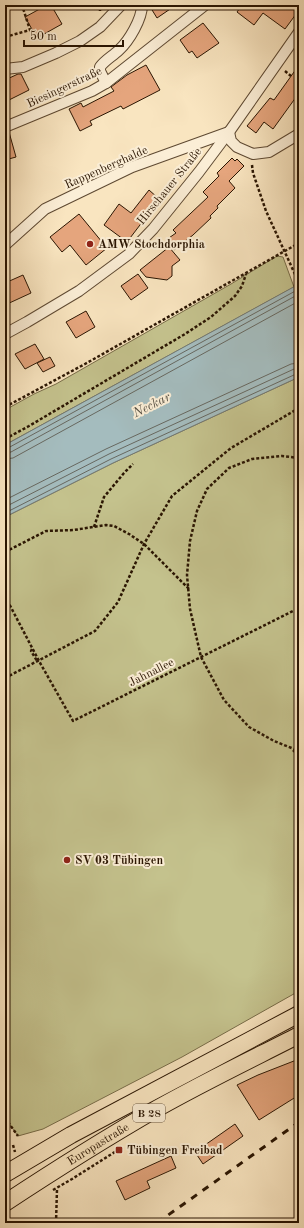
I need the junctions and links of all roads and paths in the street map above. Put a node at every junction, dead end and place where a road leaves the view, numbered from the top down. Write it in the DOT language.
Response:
graph roads {
  1 [pos="22,5"];
  2 [pos="121,5"];
  3 [pos="142,5"];
  4 [pos="205,5"];
  5 [pos="299,32"];
  6 [pos="5,38"];
  7 [pos="5,44"];
  8 [pos="5,70"];
  9 [pos="106,84"];
  10 [pos="5,127"];
  11 [pos="229,132"];
  12 [pos="299,134"];
  13 [pos="252,154"];
  14 [pos="299,243"];
  15 [pos="5,245"];
  16 [pos="285,251"];
  17 [pos="246,273"];
  18 [pos="299,283"];
  19 [pos="5,334"];
  20 [pos="5,407"];
  21 [pos="299,408"];
  22 [pos="5,439"];
  23 [pos="299,458"];
  24 [pos="133,464"];
  25 [pos="94,527"];
  26 [pos="144,544"];
  27 [pos="5,552"];
  28 [pos="189,589"];
  29 [pos="5,596"];
  30 [pos="299,608"];
  31 [pos="201,656"];
  32 [pos="38,661"];
  33 [pos="5,678"];
  34 [pos="291,748"];
  35 [pos="299,751"];
  36 [pos="299,756"];
  37 [pos="299,1014"];
  38 [pos="299,1035"];
  39 [pos="5,1118"];
  40 [pos="18,1136"];
  41 [pos="5,1174"];
  42 [pos="57,1189"];
  43 [pos="5,1203"];
  44 [pos="56,1223"];
  1 -- 6 [label="path"];
  2 -- 8 [label="street"];
  3 -- 9 [label="street"];
  4 -- 9 [label="street, Biesingerstraße"];
  5 -- 11 [label="street, Hirschauer Straße"];
  6 -- 7 [label="path"];
  9 -- 10 [label="street, Biesingerstraße"];
  11 -- 13 [label="street"];
  11 -- 15 [label="street, Rappenberghalde"];
  11 -- 19 [label="street, Hirschauer Straße"];
  12 -- 13 [label="street"];
  13 -- 16 [label="path"];
  14 -- 16 [label="path"];
  16 -- 17 [label="path"];
  16 -- 18 [label="path"];
  17 -- 20 [label="path"];
  17 -- 22 [label="path"];
  21 -- 26 [label="path"];
  23 -- 28 [label="path"];
  24 -- 25 [label="path"];
  25 -- 26 [label="path"];
  25 -- 27 [label="path"];
  26 -- 28 [label="path"];
  26 -- 32 [label="path"];
  28 -- 31 [label="path"];
  29 -- 32 [label="path"];
  30 -- 31 [label="path, Jahnallee"];
  31 -- 32 [label="path, Jahnallee"];
  31 -- 34 [label="path"];
  32 -- 33 [label="path"];
  34 -- 35 [label="path"];
  34 -- 36 [label="path"];
  37 -- 41 [label="main road, Europastraße / B 28"];
  38 -- 43 [label="main road, Europastraße / B 28"];
  39 -- 40 [label="path"];
  42 -- 44 [label="path"];
}
